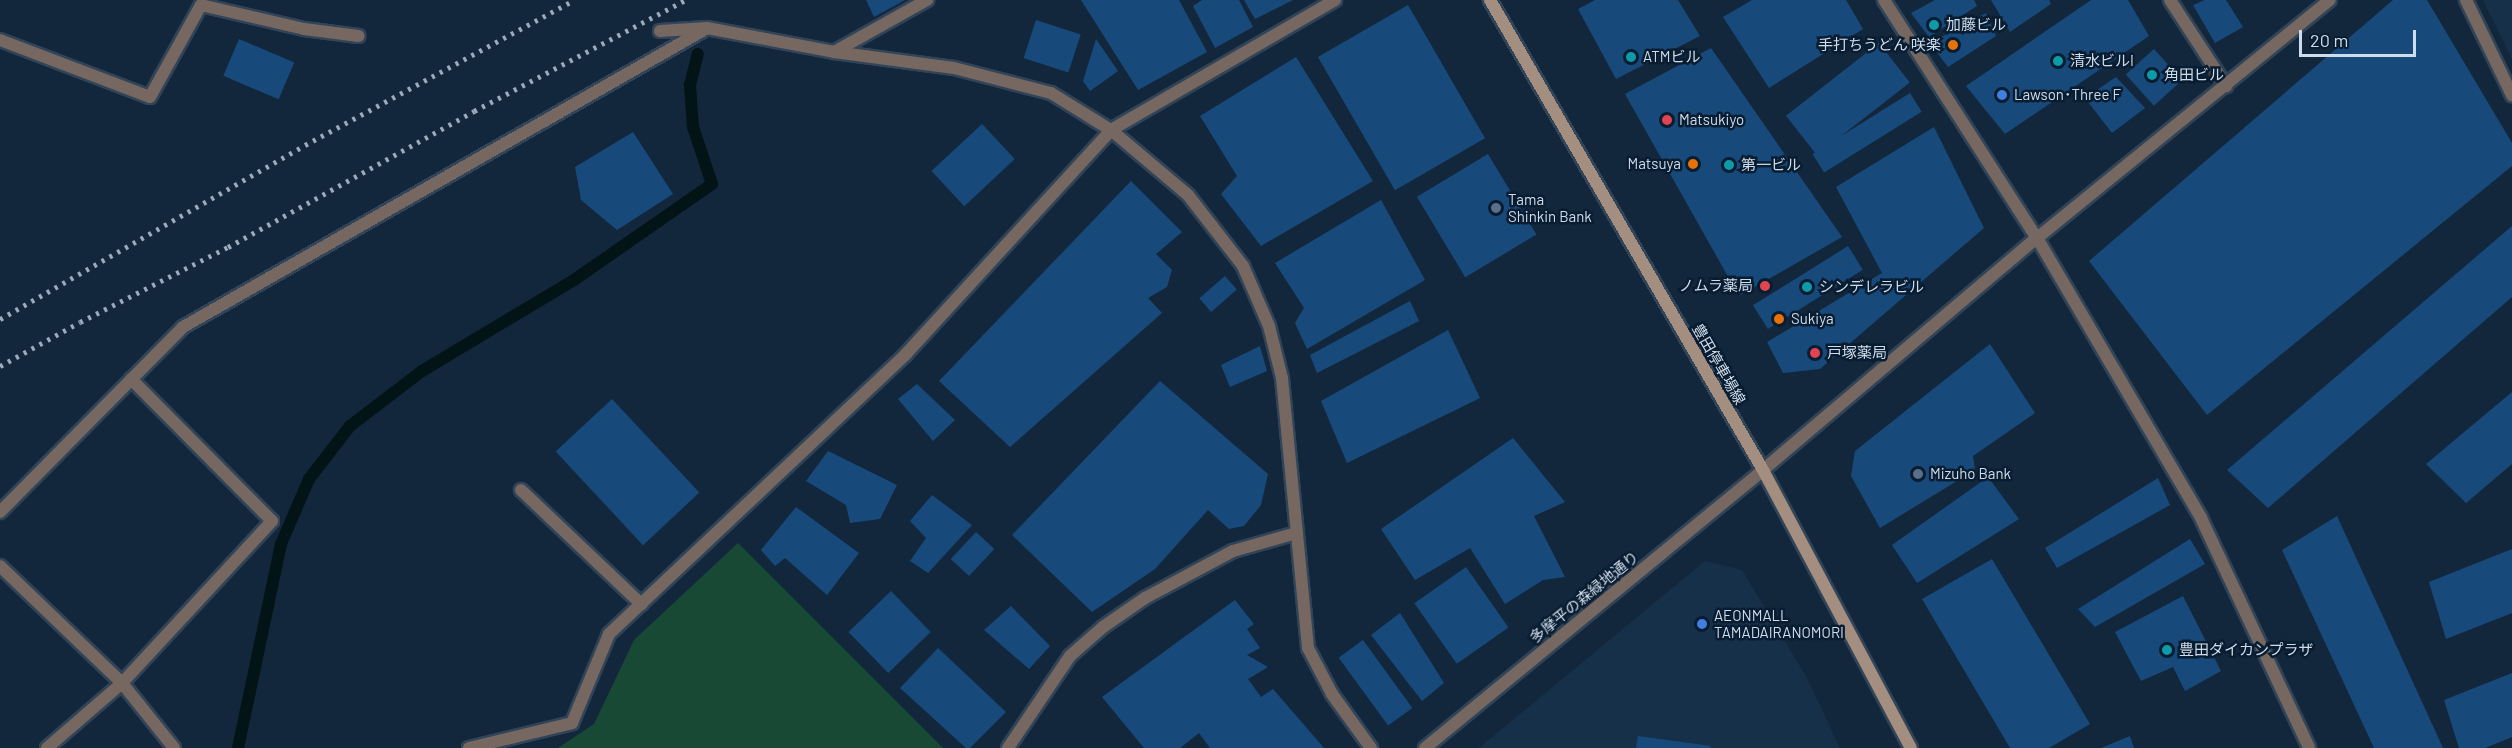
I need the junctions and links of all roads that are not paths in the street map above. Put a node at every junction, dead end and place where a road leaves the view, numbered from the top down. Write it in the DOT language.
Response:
graph roads {
  1 [pos="927,0"];
  2 [pos="1335,0"];
  3 [pos="1490,0"];
  4 [pos="1884,0"];
  5 [pos="2170,0"];
  6 [pos="2330,0"];
  7 [pos="2466,0"];
  8 [pos="707,28"];
  9 [pos="660,31"];
  10 [pos="359,36"];
  11 [pos="0,40"];
  12 [pos="834,52"];
  13 [pos="2226,86"];
  14 [pos="2512,95"];
  15 [pos="1111,130"];
  16 [pos="2037,238"];
  17 [pos="131,379"];
  18 [pos="1763,470"];
  19 [pos="521,490"];
  20 [pos="0,512"];
  21 [pos="1296,533"];
  22 [pos="0,566"];
  23 [pos="641,604"];
  24 [pos="122,683"];
  25 [pos="47,748"];
  26 [pos="174,748"];
  27 [pos="469,748"];
  28 [pos="1008,748"];
  29 [pos="1371,748"];
  30 [pos="1425,748"];
  31 [pos="1911,748"];
  32 [pos="2309,748"];
  1 -- 12 [label="street"];
  2 -- 15 [label="street"];
  3 -- 18 [label="main road, 豊田停車場線"];
  4 -- 16 [label="street"];
  5 -- 13 [label="street"];
  6 -- 13 [label="street, 多摩平の森緑地通り"];
  7 -- 14 [label="street"];
  8 -- 9 [label="street"];
  8 -- 12 [label="street"];
  8 -- 17 [label="street"];
  10 -- 11 [label="street"];
  12 -- 15 [label="street"];
  13 -- 16 [label="street, 多摩平の森緑地通り"];
  15 -- 21 [label="street"];
  15 -- 23 [label="street"];
  16 -- 18 [label="street, 多摩平の森緑地通り"];
  16 -- 32 [label="street"];
  17 -- 20 [label="street"];
  17 -- 24 [label="street"];
  18 -- 30 [label="street, 多摩平の森緑地通り"];
  18 -- 31 [label="main road, 豊田停車場線"];
  19 -- 23 [label="street"];
  21 -- 28 [label="street"];
  21 -- 29 [label="street"];
  22 -- 24 [label="street"];
  23 -- 27 [label="street"];
  24 -- 25 [label="street"];
  24 -- 26 [label="street"];
}
